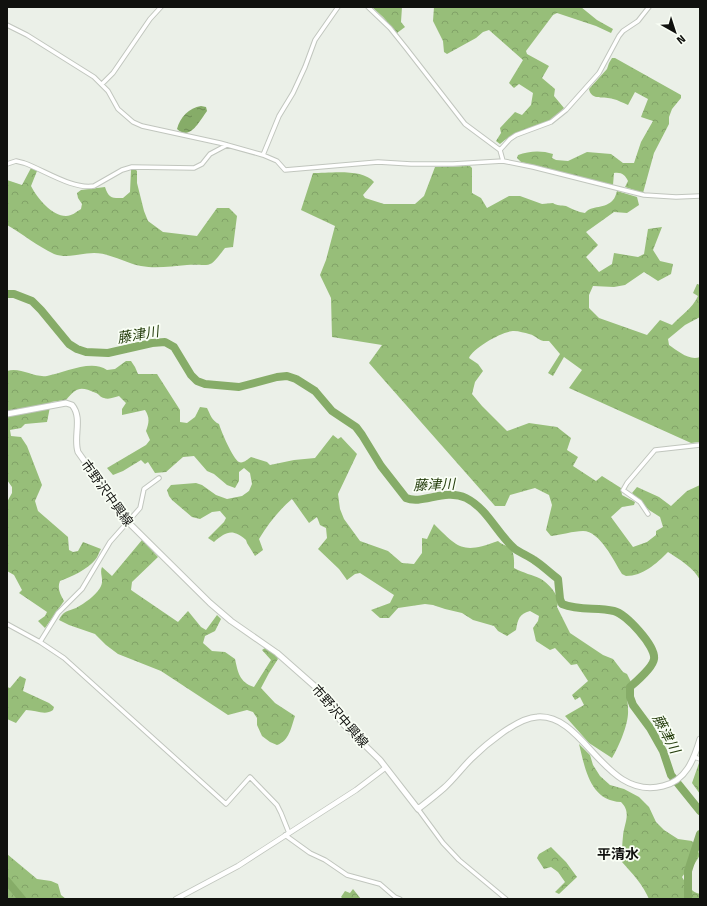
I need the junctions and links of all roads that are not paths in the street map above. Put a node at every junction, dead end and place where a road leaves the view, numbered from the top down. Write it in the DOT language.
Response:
graph roads {
  1 [pos="161,7"];
  2 [pos="338,7"];
  3 [pos="368,7"];
  4 [pos="649,7"];
  5 [pos="7,25"];
  6 [pos="102,84"];
  7 [pos="227,146"];
  8 [pos="500,150"];
  9 [pos="263,155"];
  10 [pos="503,161"];
  11 [pos="7,164"];
  12 [pos="700,196"];
  13 [pos="7,414"];
  14 [pos="700,445"];
  15 [pos="159,478"];
  16 [pos="648,514"];
  17 [pos="127,521"];
  18 [pos="7,624"];
  19 [pos="40,642"];
  20 [pos="700,739"];
  21 [pos="694,757"];
  22 [pos="700,759"];
  23 [pos="385,768"];
  24 [pos="418,809"];
  25 [pos="287,834"];
  26 [pos="176,899"];
  27 [pos="400,899"];
  28 [pos="505,899"];
  1 -- 6 [label="street"];
  2 -- 9 [label="street"];
  3 -- 8 [label="street"];
  4 -- 8 [label="street"];
  5 -- 6 [label="street"];
  6 -- 7 [label="street"];
  7 -- 9 [label="street"];
  7 -- 11 [label="street"];
  8 -- 10 [label="street"];
  9 -- 10 [label="street"];
  10 -- 12 [label="street"];
  13 -- 17 [label="main road, 市野沢中興線"];
  14 -- 16 [label="street"];
  15 -- 17 [label="street"];
  17 -- 19 [label="street"];
  17 -- 23 [label="main road, 市野沢中興線"];
  18 -- 19 [label="street"];
  19 -- 25 [label="street"];
  20 -- 21 [label="main road"];
  21 -- 22 [label="street"];
  21 -- 24 [label="main road"];
  23 -- 24 [label="main road, 市野沢中興線"];
  23 -- 25 [label="street"];
  24 -- 28 [label="street"];
  25 -- 26 [label="street"];
  25 -- 27 [label="street"];
}
